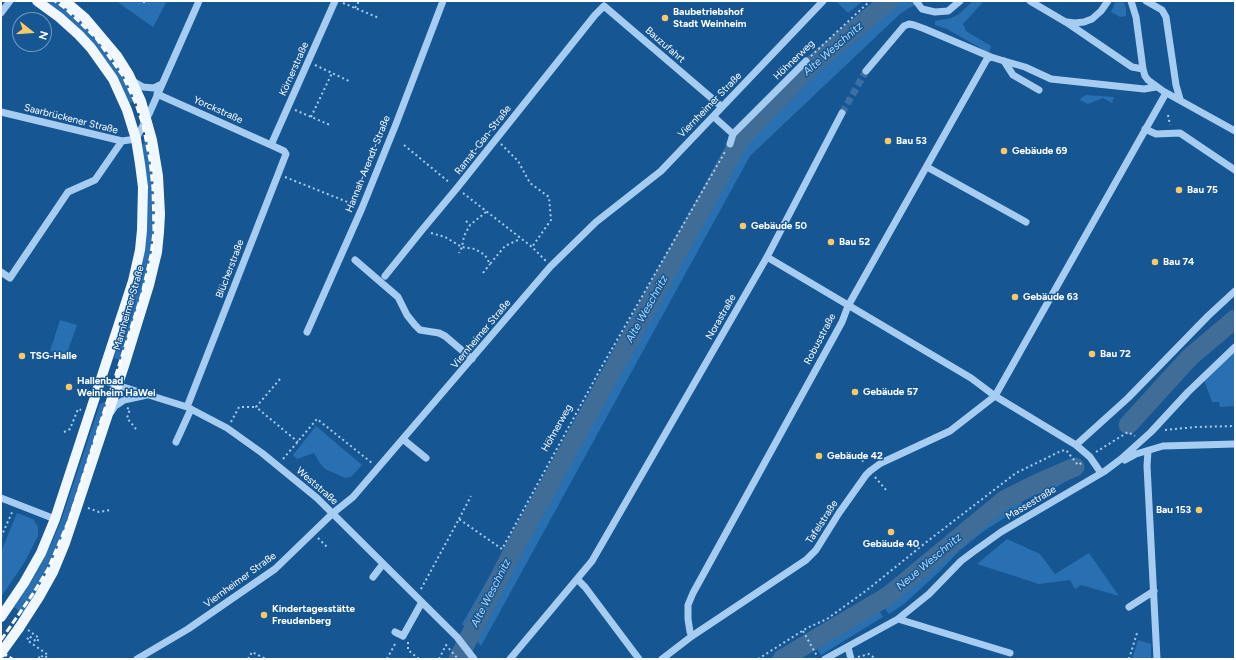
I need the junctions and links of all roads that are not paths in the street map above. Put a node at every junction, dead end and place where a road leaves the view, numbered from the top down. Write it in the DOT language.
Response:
graph roads {
  1 [pos="10,1"];
  2 [pos="37,1"];
  3 [pos="65,1"];
  4 [pos="199,1"];
  5 [pos="337,1"];
  6 [pos="443,1"];
  7 [pos="824,1"];
  8 [pos="916,1"];
  9 [pos="960,1"];
  10 [pos="1030,1"];
  11 [pos="1108,1"];
  12 [pos="1131,1"];
  13 [pos="1146,1"];
  14 [pos="1,13"];
  15 [pos="595,15"];
  16 [pos="1065,22"];
  17 [pos="990,58"];
  18 [pos="806,61"];
  19 [pos="1004,61"];
  20 [pos="1143,70"];
  21 [pos="866,71"];
  22 [pos="130,79"];
  23 [pos="162,84"];
  24 [pos="1156,87"];
  25 [pos="1039,90"];
  26 [pos="1166,93"];
  27 [pos="157,94"];
  28 [pos="1180,100"];
  29 [pos="722,107"];
  30 [pos="1,112"];
  31 [pos="842,113"];
  32 [pos="714,117"];
  33 [pos="146,119"];
  34 [pos="1145,129"];
  35 [pos="1235,131"];
  36 [pos="733,134"];
  37 [pos="136,139"];
  38 [pos="122,142"];
  39 [pos="730,144"];
  40 [pos="271,145"];
  41 [pos="927,167"];
  42 [pos="1235,170"];
  43 [pos="1026,222"];
  44 [pos="767,257"];
  45 [pos="355,260"];
  46 [pos="1,272"];
  47 [pos="386,276"];
  48 [pos="1235,291"];
  49 [pos="848,306"];
  50 [pos="306,332"];
  51 [pos="1235,347"];
  52 [pos="472,359"];
  53 [pos="101,380"];
  54 [pos="118,385"];
  55 [pos="149,395"];
  56 [pos="995,396"];
  57 [pos="189,408"];
  58 [pos="107,416"];
  59 [pos="404,440"];
  60 [pos="176,442"];
  61 [pos="1235,444"];
  62 [pos="1076,445"];
  63 [pos="1148,450"];
  64 [pos="426,458"];
  65 [pos="1103,472"];
  66 [pos="1,498"];
  67 [pos="333,513"];
  68 [pos="55,519"];
  69 [pos="384,564"];
  70 [pos="373,577"];
  71 [pos="577,579"];
  72 [pos="1154,590"];
  73 [pos="419,600"];
  74 [pos="1129,606"];
  75 [pos="1,616"];
  76 [pos="898,619"];
  77 [pos="400,634"];
  78 [pos="692,636"];
  79 [pos="848,647"];
  80 [pos="1,653"];
  81 [pos="1010,653"];
  82 [pos="138,659"];
  83 [pos="474,659"];
  84 [pos="510,659"];
  85 [pos="640,659"];
  86 [pos="662,659"];
  87 [pos="825,659"];
  88 [pos="852,659"];
  89 [pos="1157,659"];
  1 -- 14 [label="street"];
  2 -- 37 [label="main road, Mannheimer Straße"];
  3 -- 22 [label="main road, Mannheimer Straße"];
  4 -- 23 [label="street"];
  5 -- 40 [label="street, Körnerstraße"];
  6 -- 50 [label="street, Hannah-Arendt-Straße"];
  7 -- 29 [label="street, Viernheimer Straße"];
  8 -- 9 [label="street"];
  10 -- 16 [label="street"];
  11 -- 16 [label="street"];
  12 -- 20 [label="street"];
  13 -- 28 [label="street"];
  15 -- 29 [label="street, Bauzufahrt"];
  15 -- 47 [label="street, Ramat-Gan-Straße"];
  16 -- 20 [label="street"];
  17 -- 19 [label="street"];
  17 -- 21 [label="street"];
  17 -- 41 [label="street, Robusstraße"];
  18 -- 36 [label="street, Höhnerweg"];
  19 -- 24 [label="street"];
  19 -- 25 [label="street"];
  20 -- 24 [label="street"];
  22 -- 23 [label="street"];
  22 -- 33 [label="main road, Mannheimer Straße"];
  23 -- 27 [label="street"];
  24 -- 26 [label="street"];
  26 -- 28 [label="street"];
  26 -- 34 [label="street"];
  27 -- 33 [label="street"];
  27 -- 40 [label="street, Yorckstraße"];
  28 -- 35 [label="street"];
  29 -- 32 [label="street, Viernheimer Straße"];
  30 -- 38 [label="street, Saarbrückener Straße"];
  31 -- 44 [label="street, Norastraße"];
  32 -- 36 [label="street"];
  32 -- 52 [label="street, Viernheimer Straße"];
  33 -- 37 [label="street"];
  33 -- 54 [label="main road, Mannheimer Straße"];
  34 -- 42 [label="street"];
  34 -- 56 [label="street"];
  36 -- 39 [label="street, Höhnerweg"];
  37 -- 38 [label="street, Saarbrückener Straße"];
  37 -- 53 [label="main road, Mannheimer Straße"];
  38 -- 46 [label="street"];
  40 -- 57 [label="street, Blücherstraße"];
  41 -- 43 [label="street"];
  41 -- 49 [label="street, Robusstraße"];
  44 -- 49 [label="street"];
  44 -- 71 [label="street, Norastraße"];
  45 -- 52 [label="street"];
  48 -- 62 [label="street"];
  49 -- 56 [label="street"];
  49 -- 78 [label="street, Robusstraße"];
  51 -- 65 [label="street, Massestraße"];
  52 -- 59 [label="street, Viernheimer Straße"];
  53 -- 54 [label="street, Weststraße"];
  53 -- 68 [label="main road, Mannheimer Straße"];
  54 -- 55 [label="street, Weststraße"];
  54 -- 58 [label="main road, Mannheimer Straße"];
  55 -- 57 [label="street, Weststraße"];
  55 -- 58 [label="street, Weststraße"];
  56 -- 62 [label="street"];
  56 -- 78 [label="street, Tafelstraße"];
  57 -- 60 [label="street, Blücherstraße"];
  57 -- 67 [label="street, Weststraße"];
  58 -- 80 [label="main road, Mannheimer Straße, bridge"];
  59 -- 64 [label="street"];
  59 -- 67 [label="street, Viernheimer Straße"];
  61 -- 63 [label="street"];
  62 -- 65 [label="street"];
  63 -- 65 [label="street"];
  63 -- 72 [label="street"];
  65 -- 76 [label="street, Massestraße"];
  66 -- 68 [label="street"];
  67 -- 69 [label="street, Weststraße"];
  67 -- 82 [label="street, Viernheimer Straße"];
  68 -- 75 [label="main road, Mannheimer Straße"];
  69 -- 70 [label="street"];
  69 -- 73 [label="street, Weststraße"];
  71 -- 84 [label="street, Norastraße"];
  71 -- 85 [label="street"];
  72 -- 74 [label="street"];
  72 -- 89 [label="street"];
  73 -- 77 [label="street"];
  73 -- 83 [label="street, Weststraße"];
  76 -- 79 [label="street, Massestraße"];
  76 -- 81 [label="street"];
  78 -- 86 [label="street, Tafelstraße"];
  79 -- 87 [label="street, Massestraße"];
  79 -- 88 [label="street"];
}
